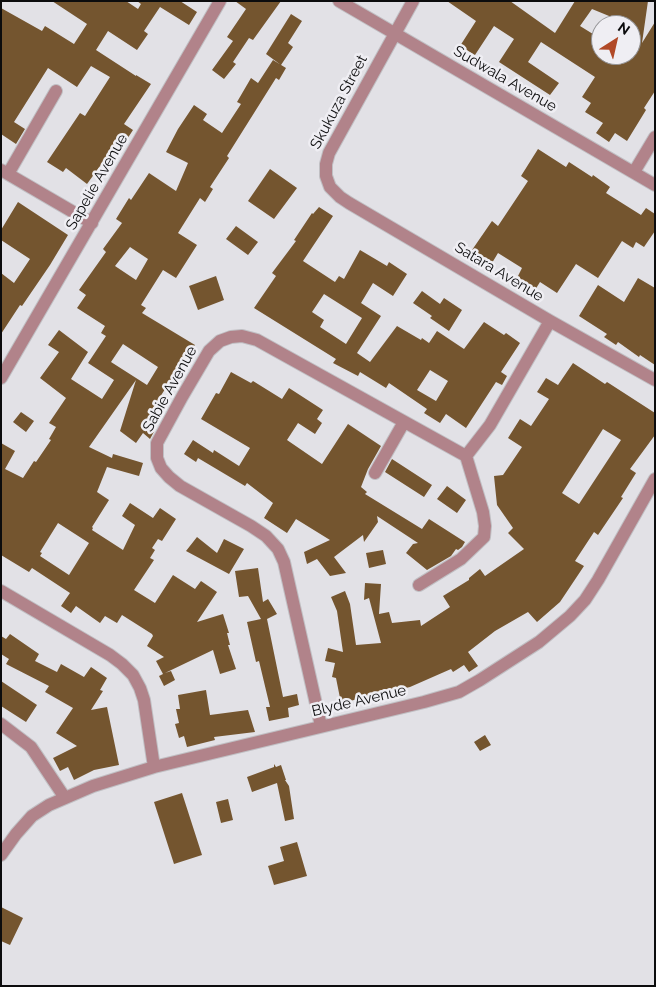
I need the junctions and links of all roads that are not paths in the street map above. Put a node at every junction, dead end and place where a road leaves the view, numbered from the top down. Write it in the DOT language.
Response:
graph roads {
  1 [pos="220,1"];
  2 [pos="339,1"];
  3 [pos="412,1"];
  4 [pos="394,34"];
  5 [pos="56,91"];
  6 [pos="655,137"];
  7 [pos="5,172"];
  8 [pos="634,172"];
  9 [pos="655,185"];
  10 [pos="330,187"];
  11 [pos="92,222"];
  12 [pos="550,321"];
  13 [pos="2,374"];
  14 [pos="655,380"];
  15 [pos="404,422"];
  16 [pos="466,456"];
  17 [pos="375,473"];
  18 [pos="655,479"];
  19 [pos="419,585"];
  20 [pos="1,591"];
  21 [pos="1,724"];
  22 [pos="321,726"];
  23 [pos="154,767"];
  24 [pos="65,798"];
  25 [pos="1,855"];
  1 -- 11 [label="street, Sapelie Avenue"];
  2 -- 4 [label="street, Sudwala Avenue"];
  3 -- 4 [label="street, Skukuza Street"];
  4 -- 8 [label="street, Sudwala Avenue"];
  4 -- 10 [label="street, Skukuza Street"];
  5 -- 7 [label="street"];
  6 -- 8 [label="street"];
  7 -- 11 [label="street"];
  8 -- 9 [label="street, Sudwala Avenue"];
  10 -- 12 [label="street, Satara Avenue"];
  11 -- 13 [label="street, Sapelie Avenue"];
  12 -- 14 [label="street, Satara Avenue"];
  12 -- 16 [label="street"];
  15 -- 16 [label="street, Sabie Avenue"];
  15 -- 17 [label="street"];
  15 -- 22 [label="street, Sabie Avenue"];
  16 -- 19 [label="street"];
  18 -- 22 [label="street, Blyde Avenue"];
  20 -- 23 [label="street"];
  21 -- 24 [label="street"];
  22 -- 23 [label="street, Blyde Avenue"];
  23 -- 24 [label="street, Blyde Avenue"];
  24 -- 25 [label="street, Blyde Avenue"];
}
